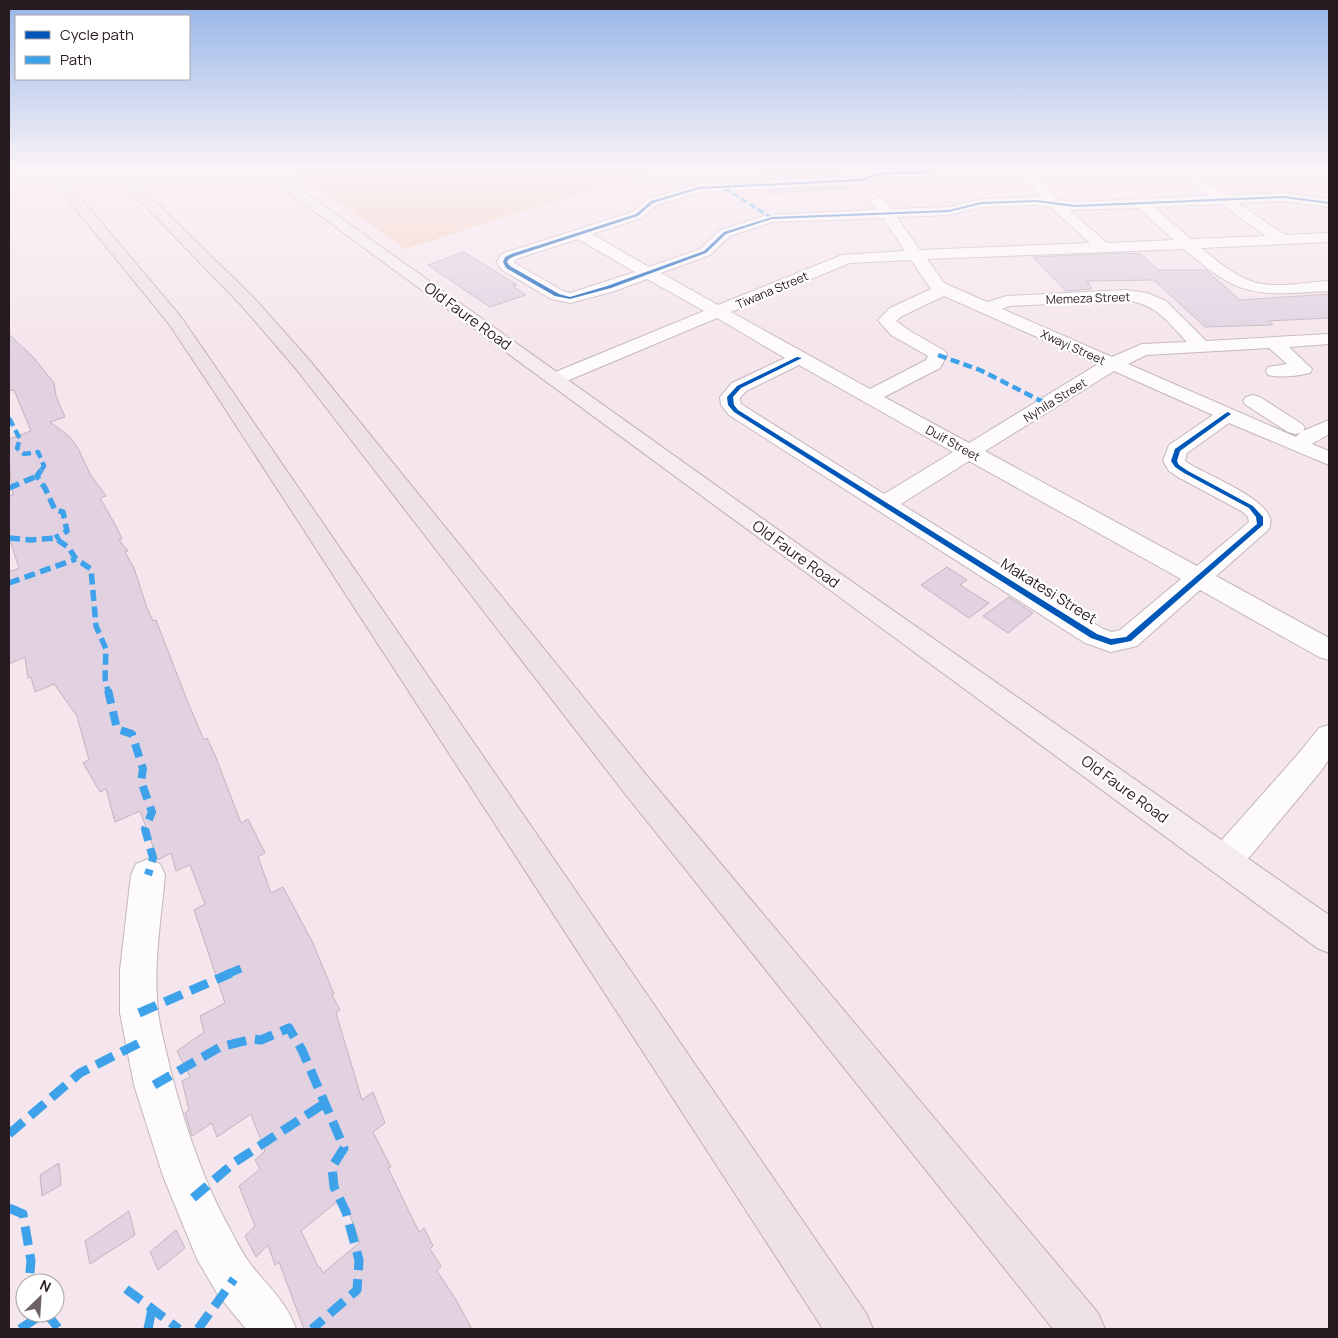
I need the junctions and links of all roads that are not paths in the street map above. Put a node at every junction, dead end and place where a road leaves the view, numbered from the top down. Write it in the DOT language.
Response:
graph roads {
  1 [pos="101,231"];
  2 [pos="177,231"];
  3 [pos="351,231"];
  4 [pos="583,231"];
  5 [pos="730,231"];
  6 [pos="899,231"];
  7 [pos="1086,231"];
  8 [pos="1175,231"];
  9 [pos="1270,231"];
  10 [pos="578,233"];
  11 [pos="1329,238"];
  12 [pos="1280,239"];
  13 [pos="1188,243"];
  14 [pos="1103,247"];
  15 [pos="915,254"];
  16 [pos="648,272"];
  17 [pos="1329,286"];
  18 [pos="943,290"];
  19 [pos="988,308"];
  20 [pos="718,312"];
  21 [pos="1329,339"];
  22 [pos="1273,342"];
  23 [pos="1200,345"];
  24 [pos="800,358"];
  25 [pos="1112,364"];
  26 [pos="1275,371"];
  27 [pos="555,379"];
  28 [pos="871,396"];
  29 [pos="1253,401"];
  30 [pos="1228,414"];
  31 [pos="1329,426"];
  32 [pos="1304,441"];
  33 [pos="970,452"];
  34 [pos="1329,459"];
  35 [pos="886,504"];
  36 [pos="1198,578"];
  37 [pos="1329,650"];
  38 [pos="1329,737"];
  39 [pos="1320,768"];
  40 [pos="1225,861"];
  41 [pos="148,875"];
  42 [pos="1329,936"];
  43 [pos="273,1329"];
  44 [pos="850,1329"];
  45 [pos="1082,1329"];
  1 -- 44 [label="highway"];
  2 -- 45 [label="highway"];
  3 -- 27 [label="main road, Old Faure Road"];
  4 -- 10 [label="street"];
  5 -- 16 [label="street"];
  6 -- 15 [label="street, Xwayi Street"];
  7 -- 14 [label="street"];
  8 -- 13 [label="street"];
  9 -- 12 [label="street"];
  10 -- 16 [label="street, Duif Street"];
  10 -- 16 [label="street"];
  11 -- 12 [label="street, Tiwana Street"];
  12 -- 13 [label="street, Tiwana Street"];
  13 -- 14 [label="street, Tiwana Street"];
  13 -- 17 [label="street"];
  14 -- 15 [label="street, Tiwana Street"];
  15 -- 18 [label="street, Xwayi Street"];
  15 -- 20 [label="street, Tiwana Street"];
  16 -- 20 [label="street, Duif Street"];
  18 -- 19 [label="street, Xwayi Street"];
  18 -- 28 [label="street"];
  19 -- 23 [label="street, Memeza Street"];
  19 -- 25 [label="street, Xwayi Street"];
  20 -- 24 [label="street, Duif Street"];
  20 -- 27 [label="street, Tiwana Street"];
  21 -- 22 [label="street, Nyhila Street"];
  22 -- 23 [label="street, Nyhila Street"];
  22 -- 26 [label="street"];
  23 -- 25 [label="street, Nyhila Street"];
  24 -- 28 [label="street, Duif Street"];
  24 -- 35 [label="street, Makatesi Street"];
  25 -- 30 [label="street, Xwayi Street"];
  25 -- 33 [label="street, Nyhila Street"];
  27 -- 40 [label="main road, Old Faure Road"];
  28 -- 33 [label="street, Duif Street"];
  29 -- 32 [label="street"];
  30 -- 32 [label="street, Xwayi Street"];
  30 -- 36 [label="street, Makatesi Street"];
  31 -- 32 [label="street"];
  32 -- 34 [label="street, Xwayi Street"];
  33 -- 35 [label="street, Nyhila Street"];
  33 -- 36 [label="street, Duif Street"];
  35 -- 36 [label="street, Makatesi Street"];
  36 -- 37 [label="street, Duif Street"];
  38 -- 39 [label="street"];
  39 -- 40 [label="street"];
  40 -- 42 [label="main road, Old Faure Road"];
  41 -- 43 [label="street"];
}
